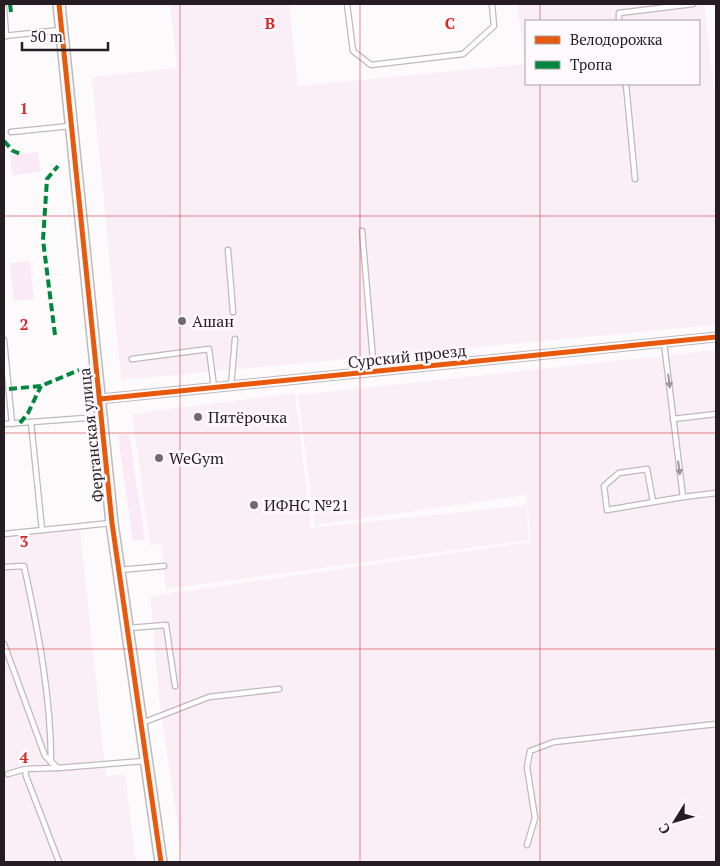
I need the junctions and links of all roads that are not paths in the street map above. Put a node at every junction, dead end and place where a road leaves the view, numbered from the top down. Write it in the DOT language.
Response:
graph roads {
  1 [pos="59,4"];
  2 [pos="347,4"];
  3 [pos="492,4"];
  4 [pos="693,4"];
  5 [pos="4,8"];
  6 [pos="619,20"];
  7 [pos="62,30"];
  8 [pos="5,36"];
  9 [pos="626,85"];
  10 [pos="72,126"];
  11 [pos="11,132"];
  12 [pos="635,179"];
  13 [pos="362,231"];
  14 [pos="228,250"];
  15 [pos="233,312"];
  16 [pos="716,336"];
  17 [pos="235,339"];
  18 [pos="4,340"];
  19 [pos="664,343"];
  20 [pos="132,359"];
  21 [pos="374,371"];
  22 [pos="231,386"];
  23 [pos="214,387"];
  24 [pos="100,399"];
  25 [pos="716,414"];
  26 [pos="101,417"];
  27 [pos="673,419"];
  28 [pos="31,422"];
  29 [pos="4,424"];
  30 [pos="12,424"];
  31 [pos="716,493"];
  32 [pos="683,497"];
  33 [pos="652,502"];
  34 [pos="112,523"];
  35 [pos="42,530"];
  36 [pos="4,534"];
  37 [pos="164,566"];
  38 [pos="4,567"];
  39 [pos="119,570"];
  40 [pos="128,628"];
  41 [pos="4,644"];
  42 [pos="175,686"];
  43 [pos="279,689"];
  44 [pos="141,724"];
  45 [pos="716,724"];
  46 [pos="146,761"];
  47 [pos="51,763"];
  48 [pos="58,768"];
  49 [pos="25,769"];
  50 [pos="8,774"];
  51 [pos="527,845"];
  52 [pos="59,862"];
  53 [pos="161,862"];
  1 -- 7 [label="street, Ферганская улица"];
  2 -- 3 [label="lane"];
  4 -- 6 [label="lane"];
  5 -- 8 [label="lane"];
  7 -- 8 [label="lane"];
  7 -- 10 [label="street, Ферганская улица"];
  9 -- 12 [label="lane"];
  10 -- 11 [label="lane"];
  10 -- 24 [label="street, Ферганская улица"];
  13 -- 21 [label="lane"];
  14 -- 15 [label="lane"];
  16 -- 19 [label="street, Сурский проезд"];
  17 -- 22 [label="lane"];
  18 -- 30 [label="lane"];
  19 -- 21 [label="street, Сурский проезд"];
  19 -- 27 [label="lane, one-way"];
  20 -- 23 [label="lane"];
  21 -- 22 [label="street, Сурский проезд"];
  22 -- 23 [label="street, Сурский проезд"];
  23 -- 24 [label="street, Сурский проезд"];
  24 -- 26 [label="street, Ферганская улица"];
  25 -- 27 [label="lane"];
  26 -- 28 [label="lane"];
  26 -- 34 [label="street, Ферганская улица"];
  27 -- 32 [label="lane, one-way"];
  28 -- 30 [label="lane"];
  28 -- 35 [label="lane"];
  29 -- 30 [label="lane"];
  31 -- 32 [label="lane"];
  32 -- 33 [label="lane"];
  33 -- 33 [label="lane"];
  34 -- 35 [label="lane"];
  34 -- 39 [label="street, Ферганская улица"];
  35 -- 36 [label="lane"];
  37 -- 39 [label="lane"];
  38 -- 47 [label="lane"];
  39 -- 40 [label="street, Ферганская улица"];
  40 -- 42 [label="lane"];
  40 -- 44 [label="street, Ферганская улица"];
  41 -- 47 [label="lane"];
  43 -- 44 [label="lane"];
  44 -- 46 [label="street, Ферганская улица"];
  45 -- 51 [label="lane"];
  46 -- 48 [label="lane"];
  46 -- 53 [label="street, Ферганская улица"];
  47 -- 48 [label="lane"];
  48 -- 49 [label="lane"];
  49 -- 50 [label="lane"];
  49 -- 52 [label="lane"];
}
